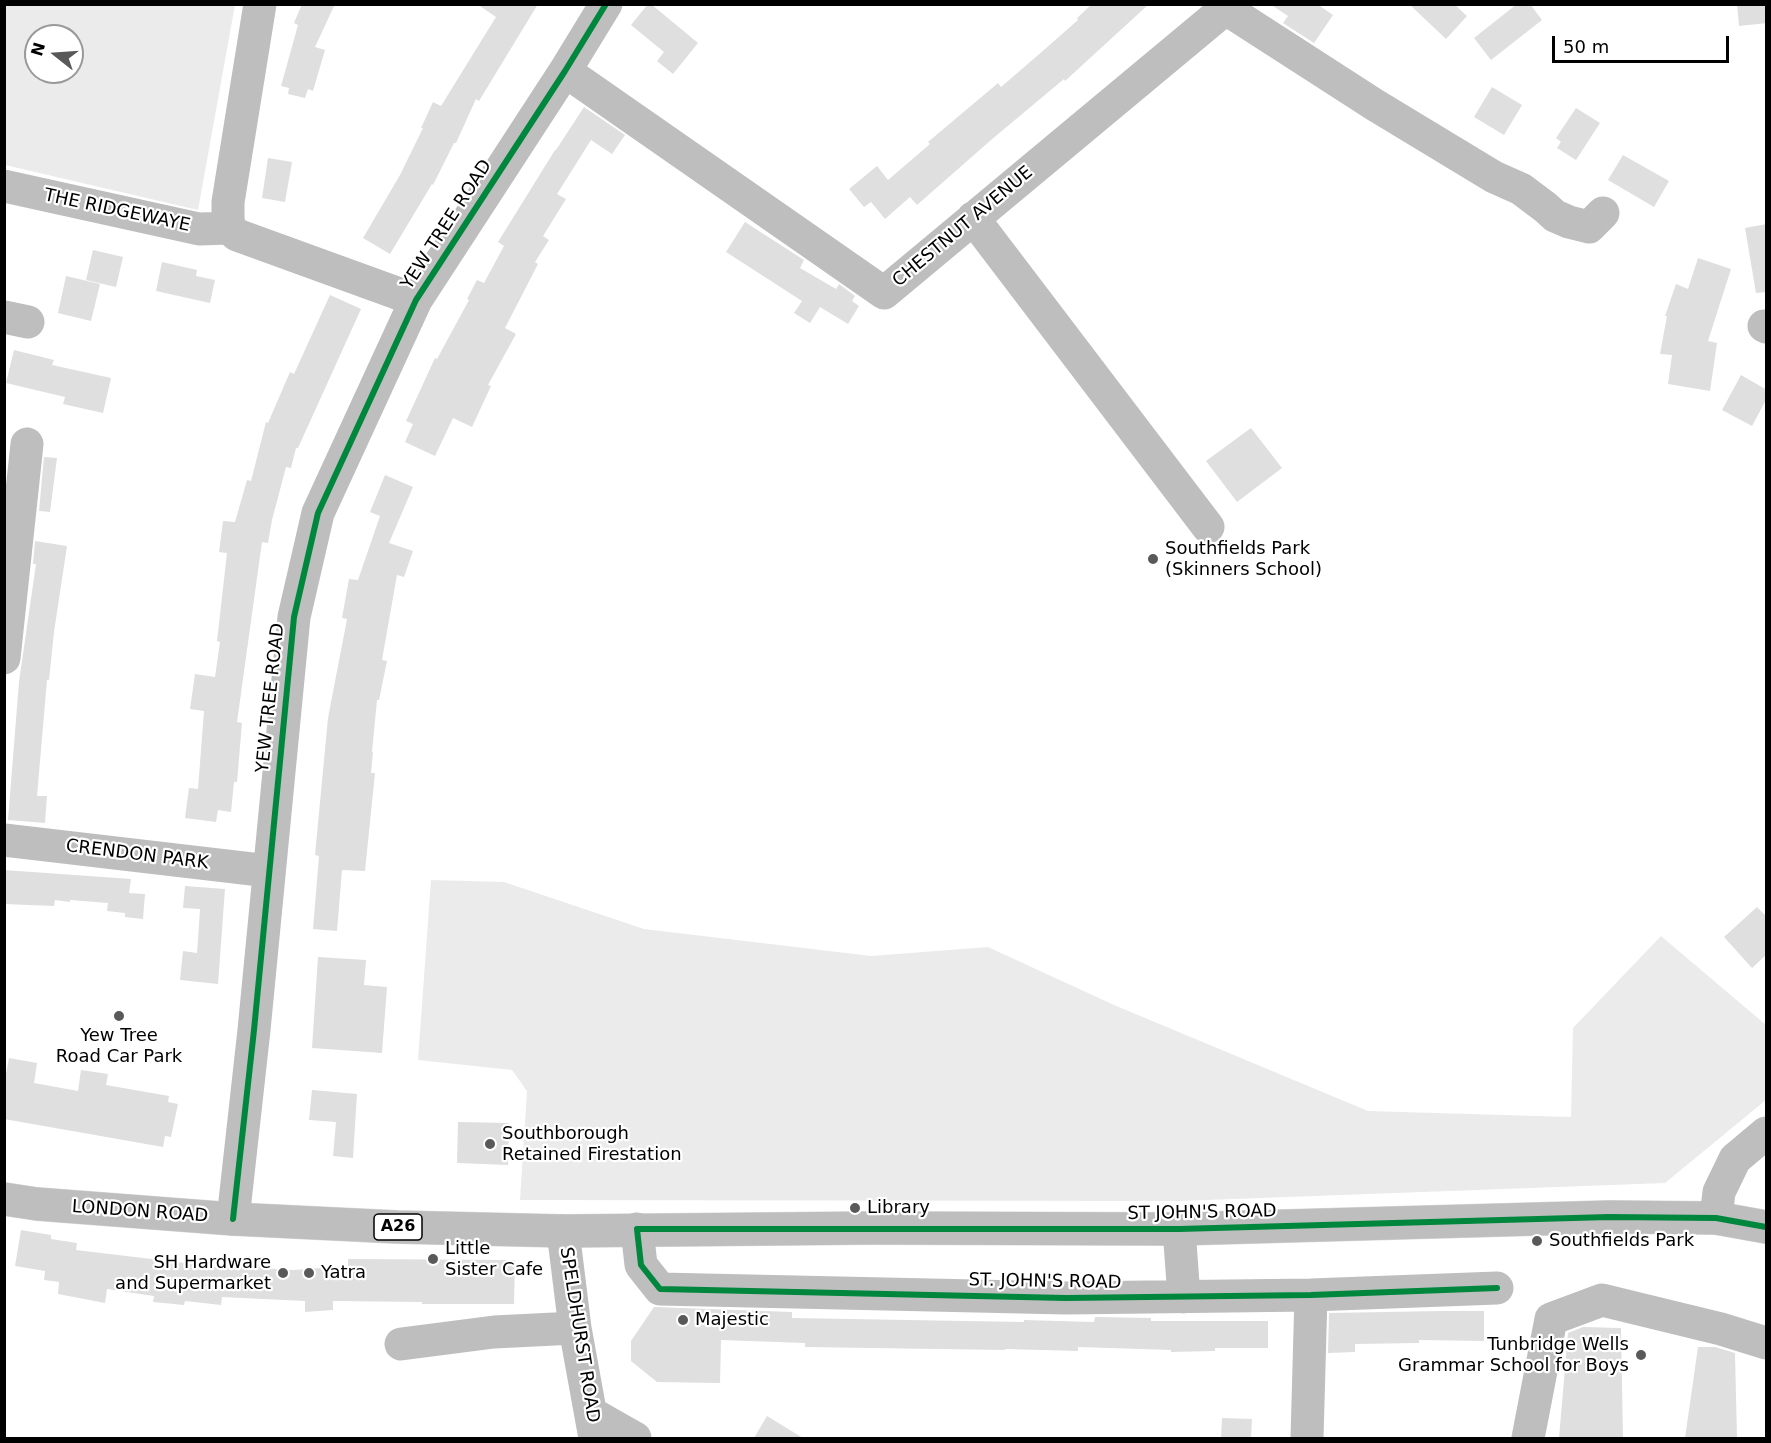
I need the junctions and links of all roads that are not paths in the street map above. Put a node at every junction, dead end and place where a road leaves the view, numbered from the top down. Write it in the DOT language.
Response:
graph roads {
  1 [pos="260,4"];
  2 [pos="606,4"];
  3 [pos="1229,7"];
  4 [pos="565,71"];
  5 [pos="4,186"];
  6 [pos="1604,213"];
  7 [pos="973,218"];
  8 [pos="229,228"];
  9 [pos="416,300"];
  10 [pos="27,444"];
  11 [pos="1208,527"];
  12 [pos="4,658"];
  13 [pos="4,840"];
  14 [pos="269,871"];
  15 [pos="1767,1132"];
  16 [pos="4,1199"];
  17 [pos="1716,1218"];
  18 [pos="233,1220"];
  19 [pos="1767,1227"];
  20 [pos="637,1229"];
  21 [pos="1179,1229"];
  22 [pos="563,1231"];
  23 [pos="1497,1288"];
  24 [pos="1311,1295"];
  25 [pos="1185,1297"];
  26 [pos="575,1328"];
  27 [pos="1767,1343"];
  28 [pos="402,1344"];
  29 [pos="593,1426"];
  30 [pos="634,1438"];
  31 [pos="1308,1438"];
  32 [pos="1528,1438"];
  1 -- 8 [label="main road"];
  2 -- 4 [label="main road, YEW TREE ROAD"];
  3 -- 6 [label="main road"];
  3 -- 7 [label="main road, CHESTNUT AVENUE"];
  4 -- 7 [label="main road, CHESTNUT AVENUE"];
  4 -- 9 [label="main road, YEW TREE ROAD"];
  5 -- 8 [label="main road, THE RIDGEWAYE"];
  7 -- 11 [label="main road"];
  8 -- 9 [label="main road, THE RIDGEWAYE"];
  9 -- 14 [label="main road, YEW TREE ROAD"];
  10 -- 12 [label="main road"];
  13 -- 14 [label="main road, CRENDON PARK"];
  14 -- 18 [label="main road, YEW TREE ROAD"];
  15 -- 17 [label="main road"];
  16 -- 18 [label="main road, LONDON ROAD / A26"];
  17 -- 19 [label="main road, ST JOHN'S ROAD / A26"];
  17 -- 21 [label="main road, ST JOHN'S ROAD / A26"];
  18 -- 22 [label="main road, LONDON ROAD / A26"];
  20 -- 21 [label="main road, ST JOHN'S ROAD / A26"];
  20 -- 22 [label="main road, ST JOHN'S ROAD / A26"];
  20 -- 25 [label="main road, ST. JOHN'S ROAD"];
  21 -- 25 [label="main road"];
  22 -- 26 [label="main road, SPELDHURST ROAD"];
  23 -- 24 [label="main road, ST. JOHN'S ROAD"];
  24 -- 25 [label="main road, ST. JOHN'S ROAD"];
  24 -- 31 [label="main road"];
  26 -- 28 [label="main road"];
  26 -- 29 [label="main road, SPELDHURST ROAD"];
  27 -- 32 [label="main road"];
  29 -- 30 [label="main road"];
}
